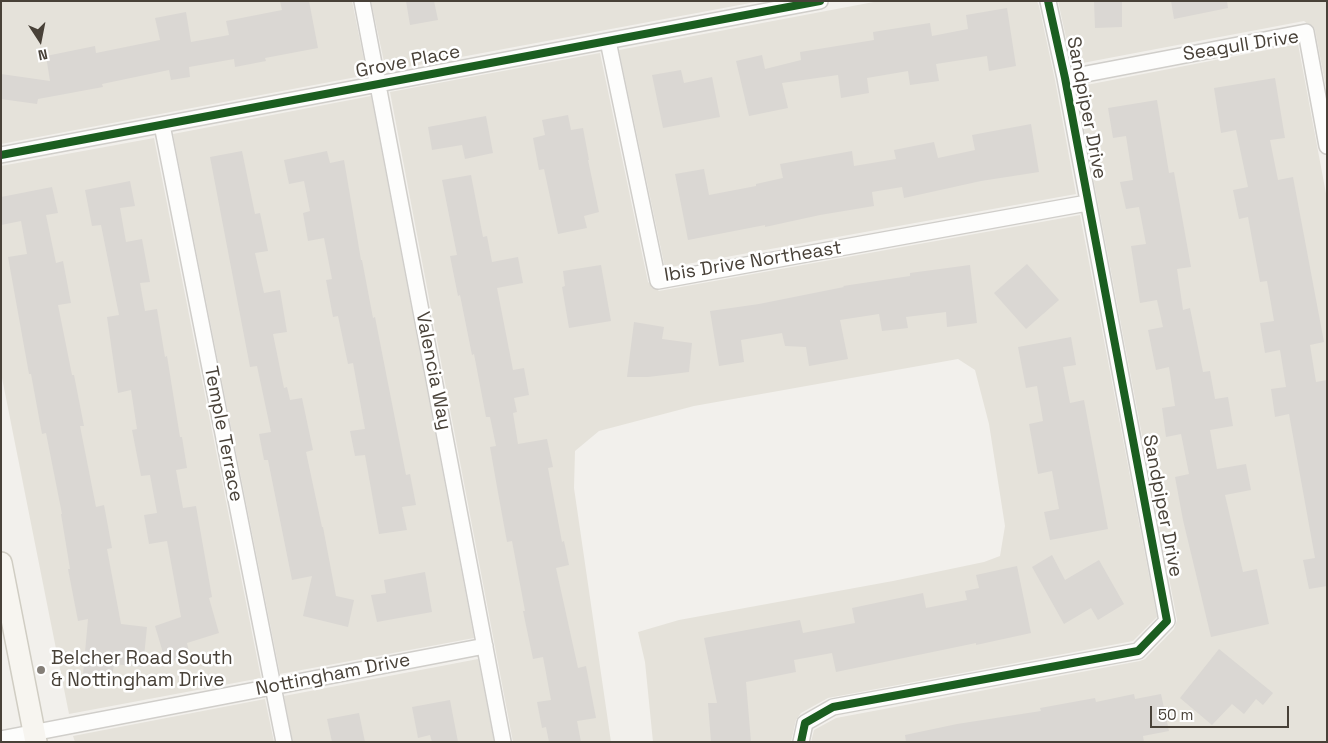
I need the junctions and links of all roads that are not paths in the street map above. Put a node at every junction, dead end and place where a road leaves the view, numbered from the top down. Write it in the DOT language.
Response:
graph roads {
  1 [pos="362,1"];
  2 [pos="820,1"];
  3 [pos="1048,1"];
  4 [pos="608,41"];
  5 [pos="1065,78"];
  6 [pos="378,84"];
  7 [pos="162,125"];
  8 [pos="1327,146"];
  9 [pos="1,155"];
  10 [pos="1087,203"];
  11 [pos="1,563"];
  12 [pos="485,646"];
  13 [pos="273,687"];
  14 [pos="35,737"];
  15 [pos="1,739"];
  16 [pos="284,742"];
  17 [pos="503,742"];
  18 [pos="801,742"];
  1 -- 6 [label="street, Valencia Way"];
  2 -- 4 [label="street, Grove Place"];
  3 -- 5 [label="street, Sandpiper Drive"];
  4 -- 6 [label="street, Grove Place"];
  4 -- 10 [label="street, Ibis Drive Northeast"];
  5 -- 8 [label="street, Seagull Drive"];
  5 -- 10 [label="street, Sandpiper Drive"];
  6 -- 7 [label="street, Grove Place"];
  6 -- 12 [label="street, Valencia Way"];
  7 -- 9 [label="street, Grove Place"];
  7 -- 13 [label="street, Temple Terrace"];
  10 -- 18 [label="street, Sandpiper Drive"];
  11 -- 14 [label="main road"];
  12 -- 13 [label="street, Nottingham Drive"];
  12 -- 17 [label="street, Valencia Way"];
  13 -- 14 [label="street, Nottingham Drive"];
  13 -- 16 [label="street, Temple Terrace"];
  14 -- 15 [label="street, Nottingham Drive"];
}
